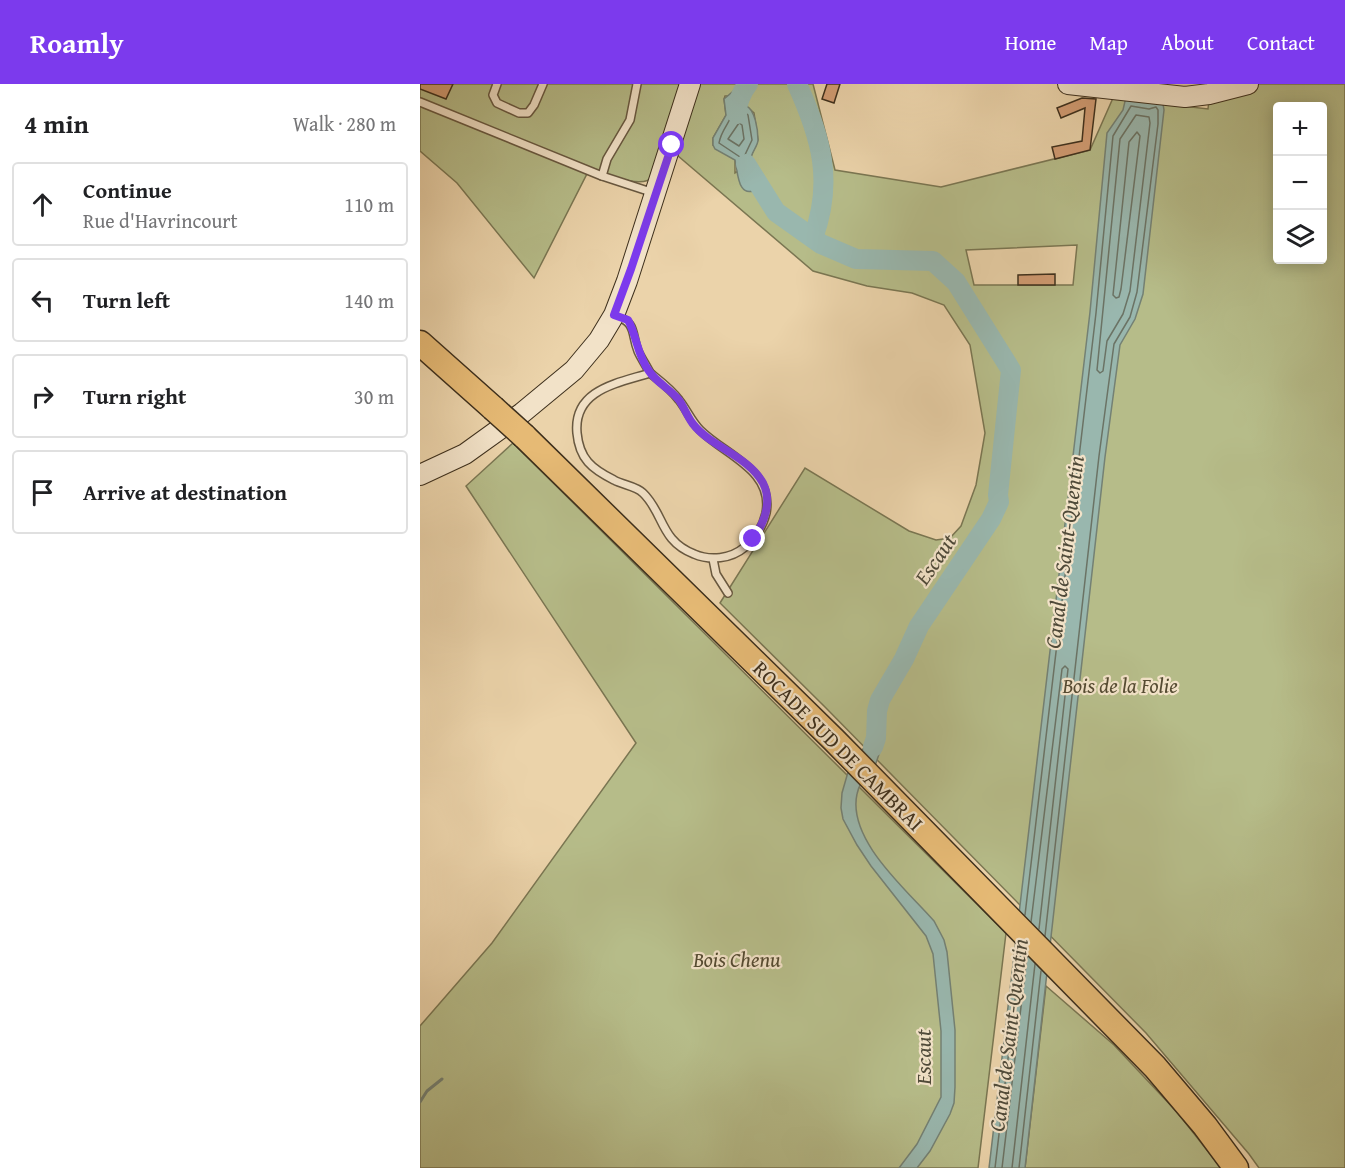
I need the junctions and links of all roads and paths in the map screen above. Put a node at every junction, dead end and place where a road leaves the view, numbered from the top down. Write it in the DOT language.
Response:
graph roads {
  1 [pos="497,84"];
  2 [pos="543,84"];
  3 [pos="637,84"];
  4 [pos="690,84"];
  5 [pos="1068,84"];
  6 [pos="1248,84"];
  7 [pos="1112,87"];
  8 [pos="420,102"];
  9 [pos="602,176"];
  10 [pos="656,194"];
  11 [pos="614,315"];
  12 [pos="420,343"];
  13 [pos="650,373"];
  14 [pos="420,475"];
  15 [pos="712,559"];
  16 [pos="728,593"];
  17 [pos="1236,1168"];
  1 -- 2 [label="lane"];
  3 -- 9 [label="lane"];
  4 -- 10 [label="street"];
  5 -- 7 [label="street"];
  6 -- 7 [label="street"];
  8 -- 9 [label="lane"];
  9 -- 10 [label="lane"];
  10 -- 11 [label="street"];
  11 -- 13 [label="lane"];
  11 -- 14 [label="street"];
  12 -- 17 [label="highway, ROCADE SUD DE CAMBRAI, bridge"];
  13 -- 15 [label="lane"];
  13 -- 15 [label="lane"];
  15 -- 16 [label="lane"];
}
